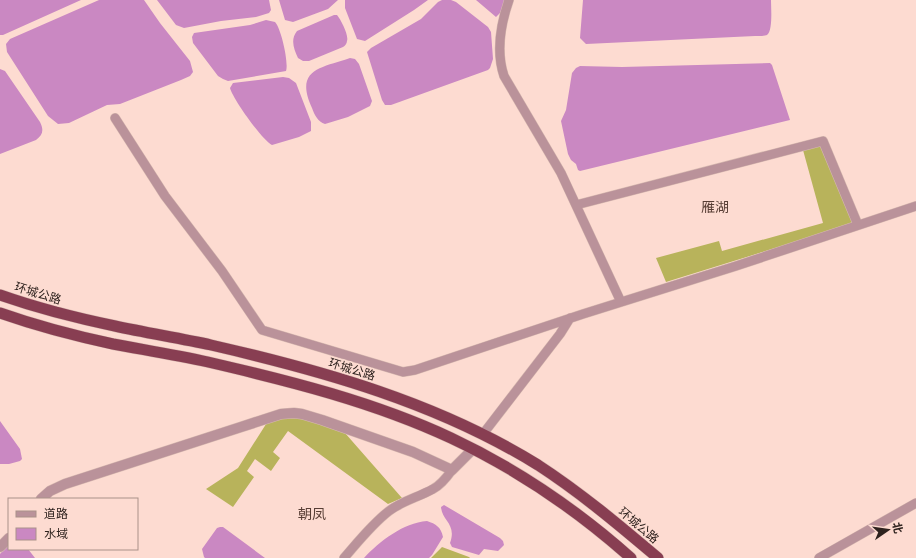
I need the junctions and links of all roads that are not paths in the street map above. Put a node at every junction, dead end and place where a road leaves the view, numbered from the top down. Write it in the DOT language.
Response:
graph roads {
  1 [pos="509,0"];
  2 [pos="115,118"];
  3 [pos="576,205"];
  4 [pos="916,206"];
  5 [pos="858,225"];
  6 [pos="0,295"];
  7 [pos="621,302"];
  8 [pos="0,313"];
  9 [pos="570,318"];
  10 [pos="483,434"];
  11 [pos="473,449"];
  12 [pos="452,470"];
  13 [pos="42,498"];
  14 [pos="916,503"];
  15 [pos="8,539"];
  16 [pos="0,547"];
  17 [pos="344,558"];
  18 [pos="631,558"];
  19 [pos="658,558"];
  20 [pos="820,558"];
  1 -- 3 [label="street"];
  2 -- 9 [label="street"];
  3 -- 5 [label="street"];
  3 -- 7 [label="street"];
  4 -- 5 [label="street"];
  5 -- 7 [label="street"];
  6 -- 10 [label="highway, 环城公路"];
  7 -- 9 [label="street"];
  8 -- 11 [label="highway"];
  9 -- 10 [label="street"];
  10 -- 19 [label="highway, 环城公路"];
  11 -- 12 [label="street"];
  11 -- 18 [label="highway"];
  12 -- 13 [label="street"];
  12 -- 17 [label="street"];
  14 -- 20 [label="street"];
  15 -- 16 [label="street"];
}
